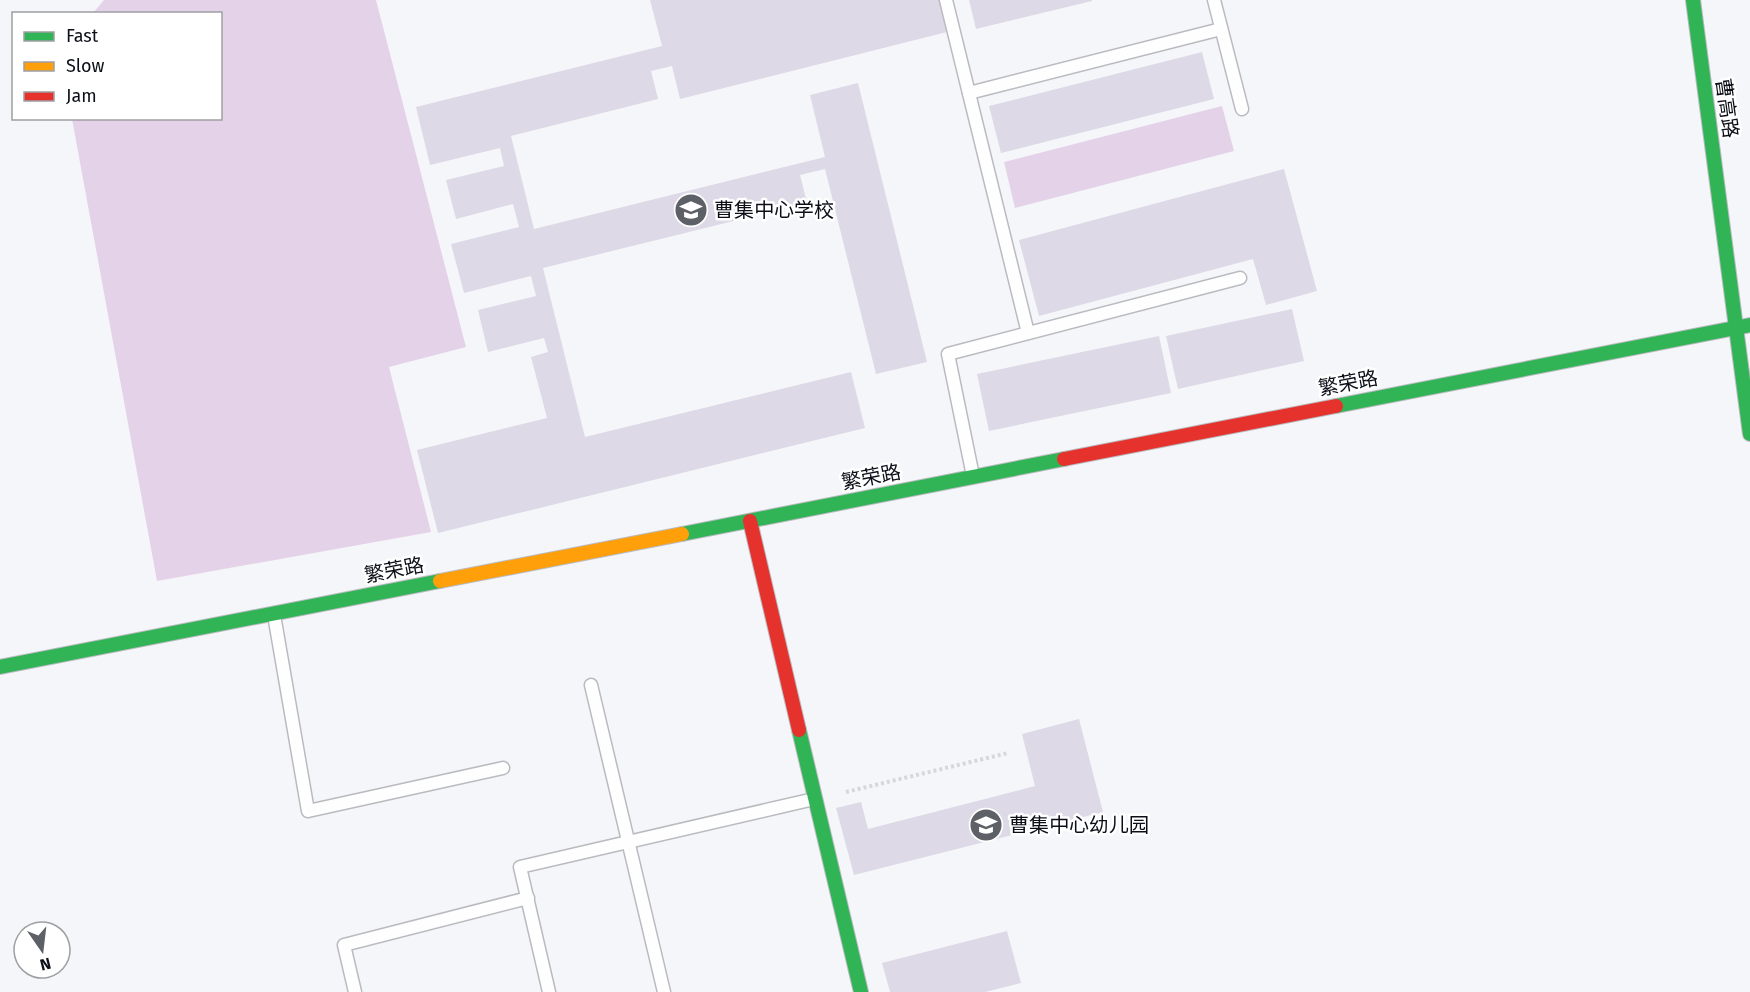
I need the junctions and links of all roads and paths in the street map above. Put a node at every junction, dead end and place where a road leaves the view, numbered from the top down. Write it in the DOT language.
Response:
graph roads {
  1 [pos="946,0"];
  2 [pos="1214,0"];
  3 [pos="1693,0"];
  4 [pos="1221,29"];
  5 [pos="969,93"];
  6 [pos="1242,109"];
  7 [pos="1240,278"];
  8 [pos="1743,326"];
  9 [pos="1028,333"];
  10 [pos="1750,434"];
  11 [pos="973,477"];
  12 [pos="750,521"];
  13 [pos="274,614"];
  14 [pos="0,668"];
  15 [pos="591,685"];
  16 [pos="1008,753"];
  17 [pos="503,768"];
  18 [pos="816,799"];
  19 [pos="628,842"];
  20 [pos="528,898"];
  21 [pos="355,992"];
  22 [pos="549,992"];
  23 [pos="664,992"];
  24 [pos="861,992"];
  1 -- 5 [label="lane"];
  2 -- 4 [label="lane"];
  3 -- 8 [label="street, 曹高路"];
  4 -- 5 [label="lane"];
  4 -- 6 [label="lane"];
  5 -- 9 [label="lane"];
  7 -- 9 [label="lane"];
  8 -- 10 [label="street, 曹高路"];
  8 -- 11 [label="street, 繁荣路"];
  9 -- 11 [label="lane"];
  11 -- 12 [label="street, 繁荣路"];
  12 -- 13 [label="street, 繁荣路"];
  12 -- 18 [label="street"];
  13 -- 14 [label="street, 繁荣路"];
  13 -- 17 [label="lane"];
  15 -- 19 [label="lane"];
  16 -- 18 [label="path"];
  18 -- 19 [label="lane"];
  18 -- 24 [label="street"];
  19 -- 20 [label="lane"];
  19 -- 23 [label="lane"];
  20 -- 21 [label="lane"];
  20 -- 22 [label="lane"];
}
